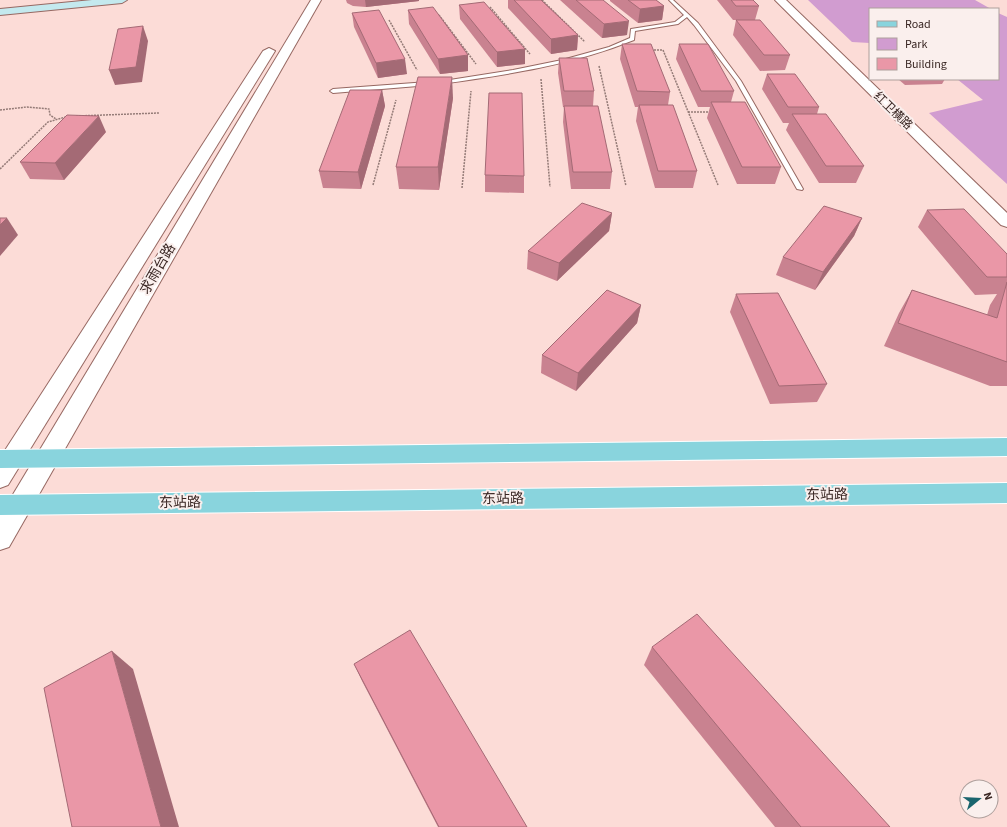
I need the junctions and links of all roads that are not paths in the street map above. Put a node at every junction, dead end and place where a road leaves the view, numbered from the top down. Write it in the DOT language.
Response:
graph roads {
  1 [pos="83,0"];
  2 [pos="122,0"];
  3 [pos="301,0"];
  4 [pos="316,0"];
  5 [pos="671,0"];
  6 [pos="780,0"];
  7 [pos="792,0"];
  8 [pos="0,6"];
  9 [pos="0,12"];
  10 [pos="687,15"];
  11 [pos="676,23"];
  12 [pos="683,24"];
  13 [pos="690,25"];
  14 [pos="697,26"];
  15 [pos="869,73"];
  16 [pos="876,80"];
  17 [pos="333,91"];
  18 [pos="800,190"];
  19 [pos="1007,204"];
  20 [pos="1007,222"];
  21 [pos="1007,447"];
  22 [pos="46,458"];
  23 [pos="6,459"];
  24 [pos="0,478"];
  25 [pos="1007,493"];
  26 [pos="10,505"];
  27 [pos="0,539"];
  1 -- 8 [label="main road"];
  2 -- 9 [label="main road"];
  3 -- 23 [label="street, 求雨台路"];
  4 -- 22 [label="street, 求雨台路"];
  5 -- 10 [label="lane"];
  6 -- 20 [label="street, 红卫横路"];
  7 -- 15 [label="street, 红卫横路"];
  10 -- 11 [label="lane"];
  10 -- 14 [label="lane"];
  11 -- 12 [label="lane"];
  11 -- 17 [label="lane"];
  13 -- 14 [label="lane"];
  14 -- 18 [label="lane"];
  16 -- 19 [label="street, 红卫横路"];
  21 -- 22 [label="main road"];
  22 -- 23 [label="main road"];
  22 -- 26 [label="street, 求雨台路"];
  23 -- 24 [label="street, 求雨台路"];
  25 -- 26 [label="main road, 东站路"];
  26 -- 27 [label="street, 求雨台路"];
}
